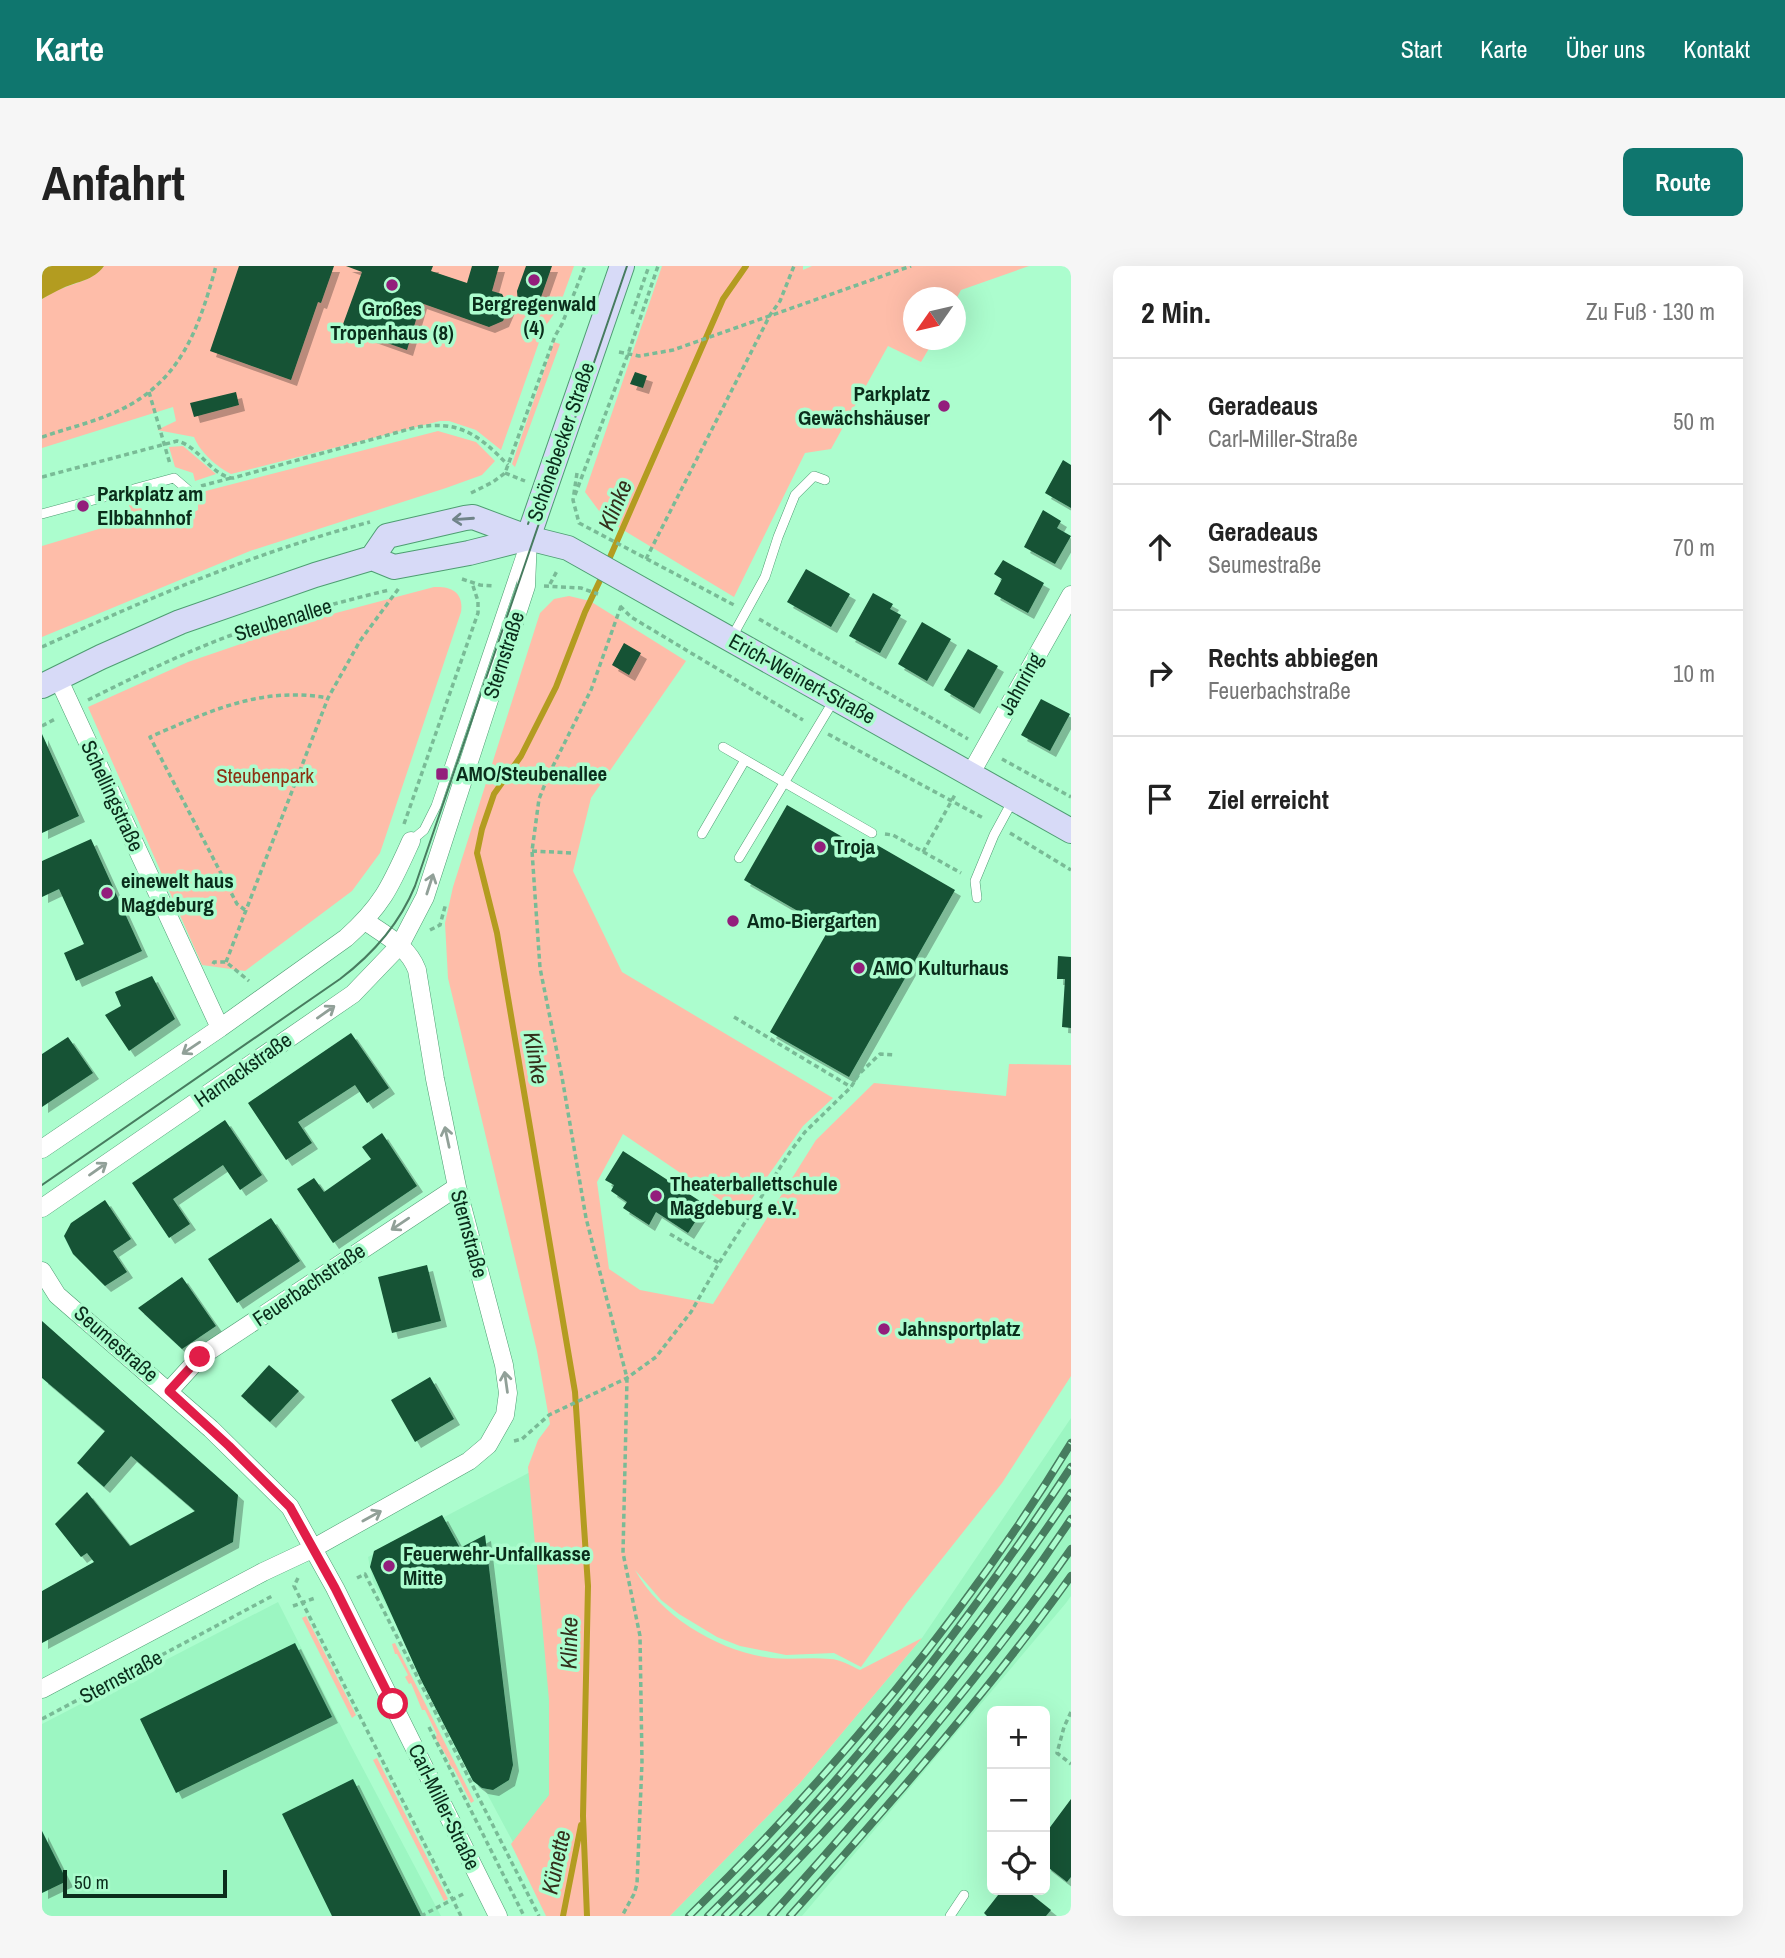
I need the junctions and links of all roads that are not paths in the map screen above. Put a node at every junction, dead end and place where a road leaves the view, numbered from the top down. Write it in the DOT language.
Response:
graph roads {
  1 [pos="622,266"];
  2 [pos="825,480"];
  3 [pos="188,490"];
  4 [pos="42,514"];
  5 [pos="528,538"];
  6 [pos="372,558"];
  7 [pos="1071,595"];
  8 [pos="731,639"];
  9 [pos="50,682"];
  10 [pos="835,698"];
  11 [pos="723,747"];
  12 [pos="745,760"];
  13 [pos="965,781"];
  14 [pos="784,783"];
  15 [pos="1014,798"];
  16 [pos="1071,831"];
  17 [pos="872,833"];
  18 [pos="407,834"];
  19 [pos="702,834"];
  20 [pos="739,858"];
  21 [pos="977,898"];
  22 [pos="365,922"];
  23 [pos="400,945"];
  24 [pos="220,1028"];
  25 [pos="42,1149"];
  26 [pos="457,1187"];
  27 [pos="42,1208"];
  28 [pos="42,1271"];
  29 [pos="50,1293"];
  30 [pos="169,1391"];
  31 [pos="312,1549"];
  32 [pos="42,1689"];
  33 [pos="964,1895"];
  34 [pos="498,1916"];
  35 [pos="950,1916"];
  1 -- 5 [label="main road, Schönebecker Straße"];
  2 -- 8 [label="lane"];
  3 -- 4 [label="lane"];
  5 -- 6 [label="main road, Steubenallee"];
  5 -- 6 [label="main road, Steubenallee, one-way"];
  5 -- 8 [label="main road, Erich-Weinert-Straße"];
  5 -- 18 [label="lane"];
  23 -- 5 [label="street, Sternstraße, one-way"];
  6 -- 9 [label="main road, Steubenallee"];
  7 -- 13 [label="street, Jahnring"];
  8 -- 10 [label="main road, Erich-Weinert-Straße"];
  9 -- 24 [label="street, Schellingstraße"];
  10 -- 13 [label="main road, Erich-Weinert-Straße"];
  10 -- 14 [label="lane"];
  11 -- 12 [label="lane"];
  12 -- 14 [label="lane"];
  12 -- 19 [label="lane"];
  13 -- 15 [label="main road, Erich-Weinert-Straße"];
  14 -- 17 [label="lane"];
  14 -- 20 [label="lane"];
  15 -- 16 [label="main road, Erich-Weinert-Straße"];
  15 -- 21 [label="lane"];
  18 -- 22 [label="street"];
  22 -- 23 [label="street"];
  22 -- 24 [label="street"];
  26 -- 23 [label="street, Sternstraße, one-way"];
  27 -- 23 [label="street, Harnackstraße, one-way"];
  24 -- 25 [label="street, one-way"];
  26 -- 30 [label="street, Feuerbachstraße, one-way"];
  31 -- 26 [label="street, Sternstraße, one-way"];
  28 -- 29 [label="street, Seumestraße"];
  29 -- 30 [label="street, Seumestraße"];
  30 -- 31 [label="street, Seumestraße"];
  31 -- 32 [label="street, Sternstraße"];
  31 -- 34 [label="street, Carl-Miller-Straße"];
  33 -- 35 [label="lane"];
}
